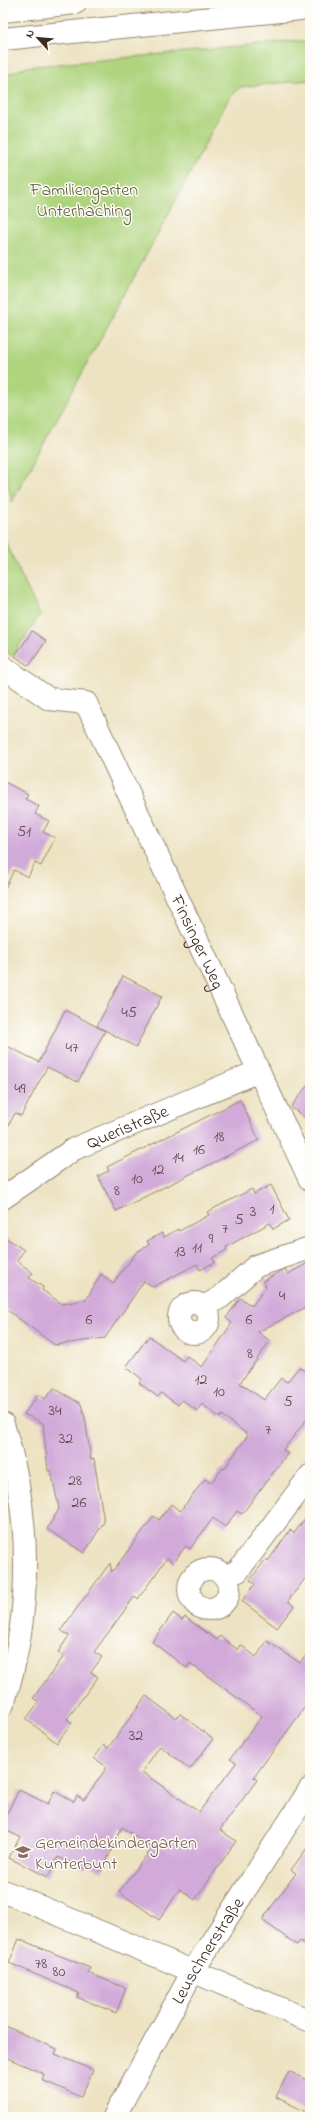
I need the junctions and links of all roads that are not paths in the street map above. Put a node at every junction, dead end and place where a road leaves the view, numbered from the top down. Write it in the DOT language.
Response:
graph roads {
  1 [pos="75,3"];
  2 [pos="310,8"];
  3 [pos="3,11"];
  4 [pos="3,38"];
  5 [pos="3,667"];
  6 [pos="259,1071"];
  7 [pos="310,1180"];
  8 [pos="3,1198"];
  9 [pos="310,1248"];
  10 [pos="204,1307"];
  11 [pos="3,1424"];
  12 [pos="310,1476"];
  13 [pos="225,1576"];
  14 [pos="3,1704"];
  15 [pos="310,1789"];
  16 [pos="3,1892"];
  17 [pos="193,1971"];
  18 [pos="310,2021"];
  19 [pos="114,2117"];
  1 -- 3 [label="main road"];
  2 -- 4 [label="main road"];
  5 -- 6 [label="main road, Finsinger Weg"];
  6 -- 7 [label="main road, Finsinger Weg"];
  6 -- 8 [label="main road, Queristraße"];
  9 -- 10 [label="main road"];
  11 -- 14 [label="main road"];
  12 -- 13 [label="main road"];
  15 -- 17 [label="main road, Leuschnerstraße"];
  16 -- 17 [label="main road"];
  17 -- 18 [label="main road"];
  17 -- 19 [label="main road, Leuschnerstraße"];
}
